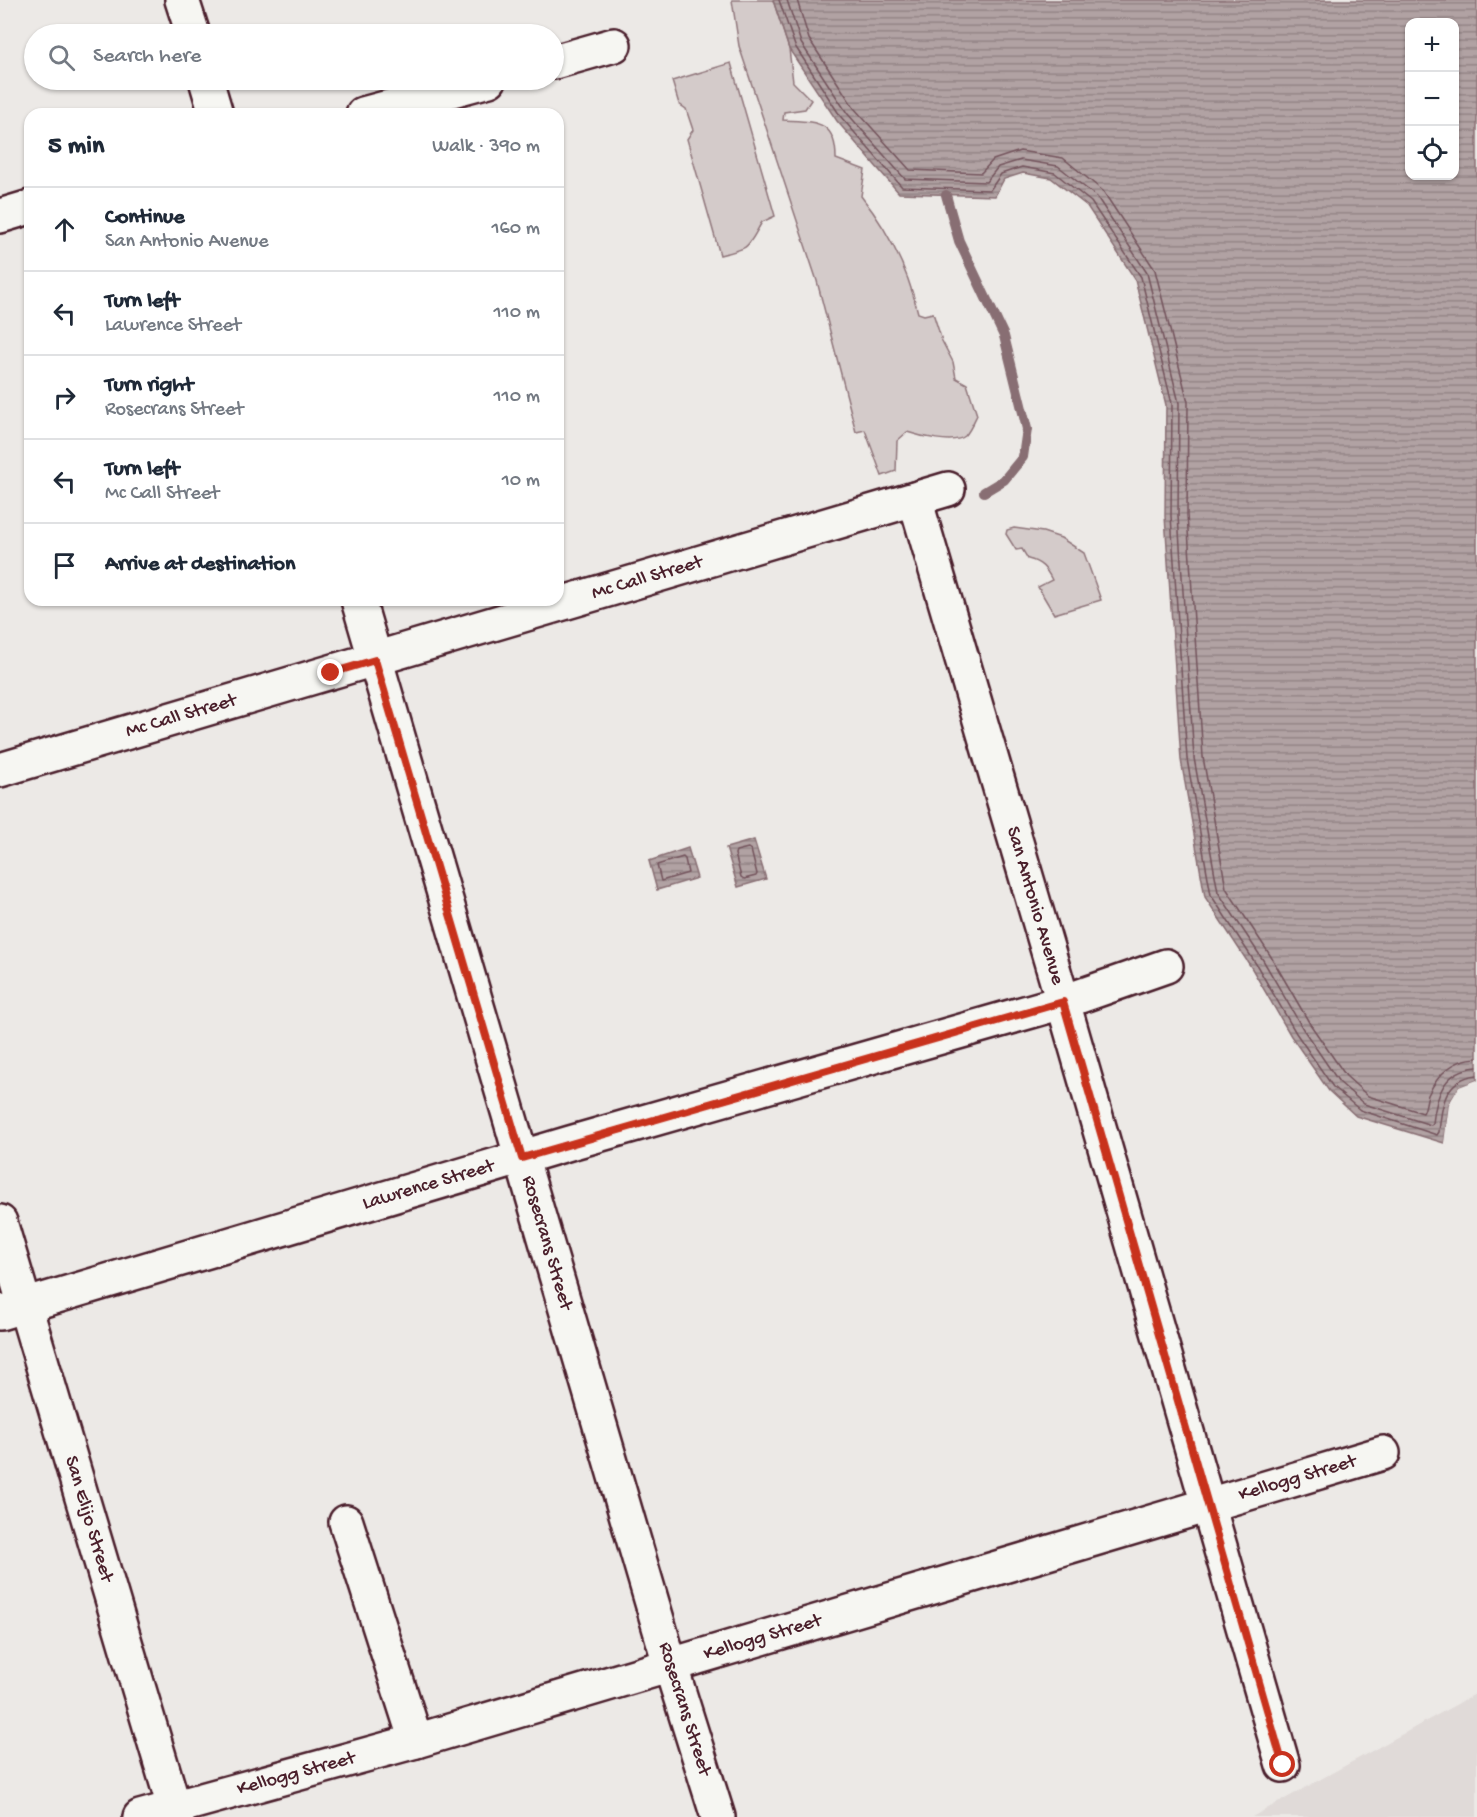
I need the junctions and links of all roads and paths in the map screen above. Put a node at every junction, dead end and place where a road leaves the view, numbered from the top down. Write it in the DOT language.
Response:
graph roads {
  1 [pos="182,0"];
  2 [pos="190,24"];
  3 [pos="614,45"];
  4 [pos="564,59"];
  5 [pos="209,90"];
  6 [pos="452,90"];
  7 [pos="214,108"];
  8 [pos="385,108"];
  9 [pos="24,209"];
  10 [pos="0,216"];
  11 [pos="948,489"];
  12 [pos="915,499"];
  13 [pos="564,603"];
  14 [pos="360,606"];
  15 [pos="553,606"];
  16 [pos="375,660"];
  17 [pos="0,770"];
  18 [pos="1166,966"];
  19 [pos="1063,1002"];
  20 [pos="522,1158"];
  21 [pos="0,1222"];
  22 [pos="13,1310"];
  23 [pos="1383,1453"];
  24 [pos="1208,1505"];
  25 [pos="346,1522"];
  26 [pos="670,1664"];
  27 [pos="416,1741"];
  28 [pos="1283,1765"];
  29 [pos="175,1812"];
  30 [pos="140,1817"];
  31 [pos="718,1817"];
  1 -- 2 [label="street"];
  3 -- 4 [label="street"];
  5 -- 7 [label="street"];
  6 -- 8 [label="street"];
  9 -- 10 [label="street"];
  11 -- 12 [label="street, Mc Call Street"];
  12 -- 13 [label="street, Mc Call Street"];
  12 -- 19 [label="street, San Antonio Avenue"];
  14 -- 16 [label="street, Rosecrans Street"];
  15 -- 16 [label="street, Mc Call Street"];
  16 -- 17 [label="street, Mc Call Street"];
  16 -- 20 [label="street, Rosecrans Street"];
  18 -- 19 [label="street, Lawrence Street"];
  19 -- 20 [label="street, Lawrence Street"];
  19 -- 24 [label="street, San Antonio Avenue"];
  20 -- 22 [label="street, Lawrence Street"];
  20 -- 26 [label="street, Rosecrans Street"];
  21 -- 22 [label="street, San Elijo Street"];
  22 -- 29 [label="street, San Elijo Street"];
  23 -- 24 [label="street, Kellogg Street"];
  24 -- 26 [label="street, Kellogg Street"];
  24 -- 28 [label="street, San Antonio Avenue"];
  25 -- 27 [label="street"];
  26 -- 27 [label="street, Kellogg Street"];
  26 -- 31 [label="street, Rosecrans Street"];
  27 -- 29 [label="street, Kellogg Street"];
  29 -- 30 [label="street, Kellogg Street"];
}
